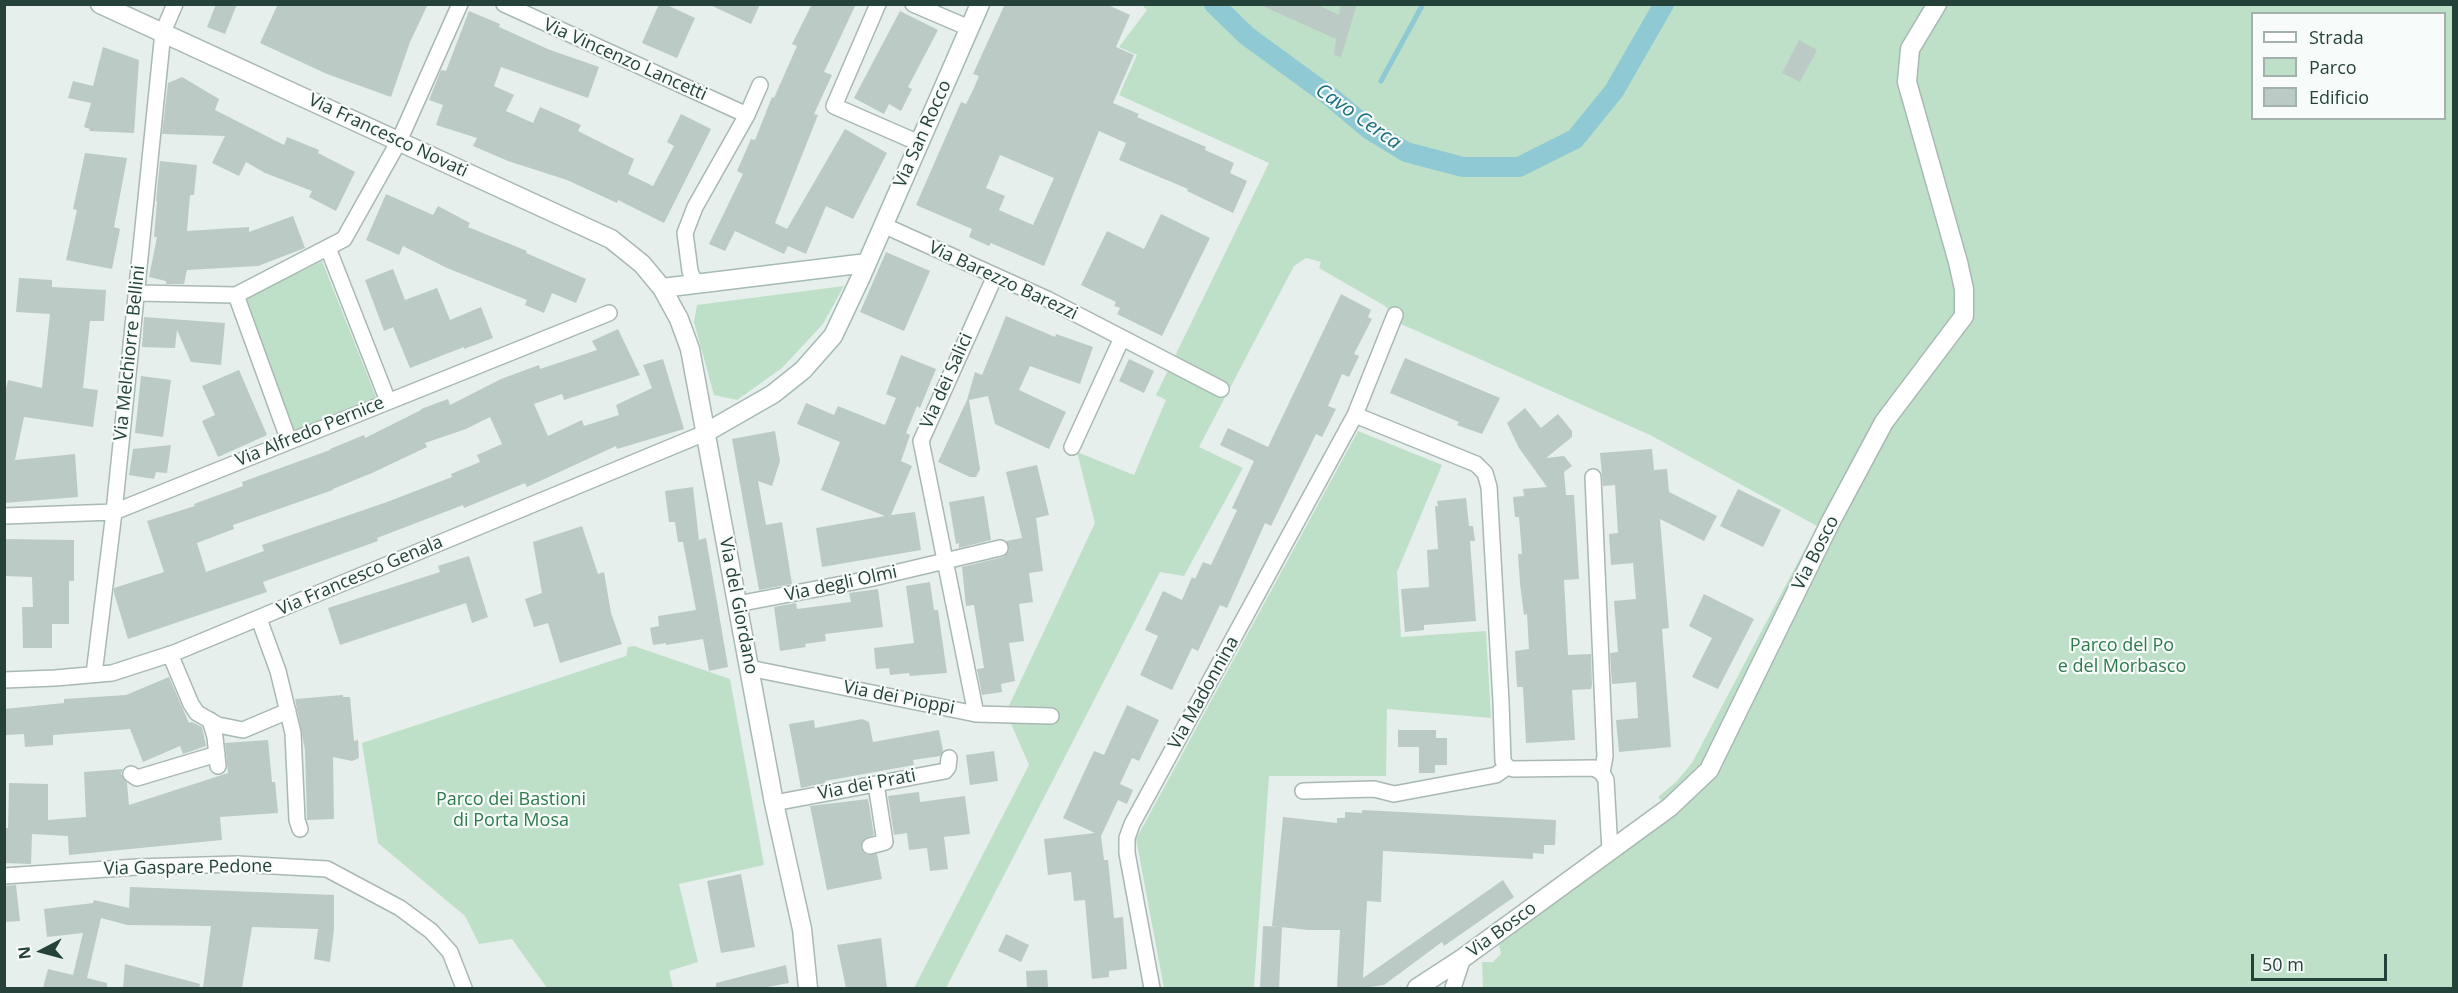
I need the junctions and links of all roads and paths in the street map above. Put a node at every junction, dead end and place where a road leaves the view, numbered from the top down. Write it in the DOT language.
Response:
graph roads {
  1 [pos="100,4"];
  2 [pos="175,4"];
  3 [pos="460,4"];
  4 [pos="504,4"];
  5 [pos="878,4"];
  6 [pos="913,4"];
  7 [pos="980,4"];
  8 [pos="1937,4"];
  9 [pos="969,28"];
  10 [pos="163,32"];
  11 [pos="760,85"];
  12 [pos="747,115"];
  13 [pos="399,141"];
  14 [pos="920,143"];
  15 [pos="884,225"];
  16 [pos="328,248"];
  17 [pos="867,262"];
  18 [pos="994,276"];
  19 [pos="695,284"];
  20 [pos="662,288"];
  21 [pos="136,293"];
  22 [pos="236,295"];
  23 [pos="609,314"];
  24 [pos="1395,315"];
  25 [pos="1122,338"];
  26 [pos="1221,389"];
  27 [pos="388,401"];
  28 [pos="1355,415"];
  29 [pos="705,433"];
  30 [pos="289,441"];
  31 [pos="1072,447"];
  32 [pos="1593,477"];
  33 [pos="114,512"];
  34 [pos="4,516"];
  35 [pos="1000,548"];
  36 [pos="945,561"];
  37 [pos="737,604"];
  38 [pos="259,619"];
  39 [pos="170,654"];
  40 [pos="749,668"];
  41 [pos="94,674"];
  42 [pos="4,680"];
  43 [pos="288,711"];
  44 [pos="976,714"];
  45 [pos="1051,716"];
  46 [pos="210,720"];
  47 [pos="949,758"];
  48 [pos="1507,768"];
  49 [pos="1602,773"];
  50 [pos="131,774"];
  51 [pos="876,784"];
  52 [pos="1303,791"];
  53 [pos="774,803"];
  54 [pos="300,829"];
  55 [pos="870,846"];
  56 [pos="1610,851"];
  57 [pos="4,876"];
  58 [pos="802,929"];
  59 [pos="1463,958"];
  60 [pos="464,988"];
  61 [pos="808,988"];
  62 [pos="820,988"];
  63 [pos="1152,988"];
  64 [pos="1417,988"];
  65 [pos="1453,988"];
  1 -- 10 [label="street, Via Francesco Novati"];
  2 -- 10 [label="street"];
  3 -- 13 [label="street"];
  4 -- 12 [label="street, Via Vincenzo Lancetti"];
  5 -- 14 [label="street"];
  6 -- 9 [label="street"];
  7 -- 9 [label="street, Via San Rocco"];
  8 -- 56 [label="street, Via Bosco"];
  9 -- 14 [label="street, Via San Rocco"];
  10 -- 13 [label="street, Via Francesco Novati"];
  10 -- 21 [label="street, Via Melchiorre Bellini"];
  11 -- 12 [label="street"];
  12 -- 19 [label="street"];
  13 -- 16 [label="street"];
  13 -- 20 [label="street, Via Francesco Novati"];
  14 -- 15 [label="street, Via San Rocco"];
  15 -- 17 [label="street, Via San Rocco"];
  15 -- 18 [label="street, Via Barezzo Barezzi"];
  16 -- 22 [label="street"];
  16 -- 27 [label="street"];
  17 -- 19 [label="street"];
  17 -- 29 [label="street, Via San Rocco"];
  18 -- 25 [label="street, Via Barezzo Barezzi"];
  18 -- 36 [label="street, Via dei Salici"];
  19 -- 20 [label="street"];
  20 -- 29 [label="street, Via del Giordano"];
  21 -- 22 [label="street"];
  21 -- 33 [label="street, Via Melchiorre Bellini"];
  22 -- 30 [label="street"];
  23 -- 27 [label="street, Via Alfredo Pernice"];
  24 -- 28 [label="street, Via Madonnina"];
  25 -- 26 [label="street, Via Barezzo Barezzi"];
  25 -- 31 [label="street"];
  27 -- 30 [label="street, Via Alfredo Pernice"];
  28 -- 48 [label="street"];
  28 -- 63 [label="street, Via Madonnina"];
  29 -- 37 [label="street, Via del Giordano"];
  29 -- 38 [label="street, Via Francesco Genala"];
  30 -- 33 [label="street, Via Alfredo Pernice"];
  32 -- 49 [label="street"];
  33 -- 34 [label="street, Via Alfredo Pernice"];
  33 -- 41 [label="street, Via Melchiorre Bellini"];
  35 -- 36 [label="street"];
  36 -- 37 [label="street, Via degli Olmi"];
  36 -- 44 [label="street, Via dei Salici"];
  37 -- 40 [label="street, Via del Giordano"];
  38 -- 39 [label="street, Via Francesco Genala"];
  38 -- 43 [label="street"];
  39 -- 41 [label="street, Via Francesco Genala"];
  39 -- 46 [label="street"];
  40 -- 44 [label="street, Via dei Pioppi"];
  40 -- 53 [label="street, Via del Giordano"];
  41 -- 42 [label="street, Via Francesco Genala"];
  43 -- 46 [label="street"];
  43 -- 54 [label="street"];
  44 -- 45 [label="street, Via dei Pioppi"];
  46 -- 50 [label="street"];
  47 -- 51 [label="street, Via dei Prati"];
  48 -- 49 [label="street"];
  48 -- 52 [label="street"];
  49 -- 56 [label="street"];
  51 -- 53 [label="street, Via dei Prati"];
  51 -- 55 [label="street"];
  53 -- 58 [label="street, Via del Giordano"];
  56 -- 59 [label="street, Via Bosco"];
  57 -- 60 [label="street, Via Gaspare Pedone"];
  58 -- 61 [label="street, Via del Giordano"];
  58 -- 62 [label="street, Via del Giordano"];
  59 -- 64 [label="street, Via Bosco"];
  59 -- 65 [label="street"];
}
